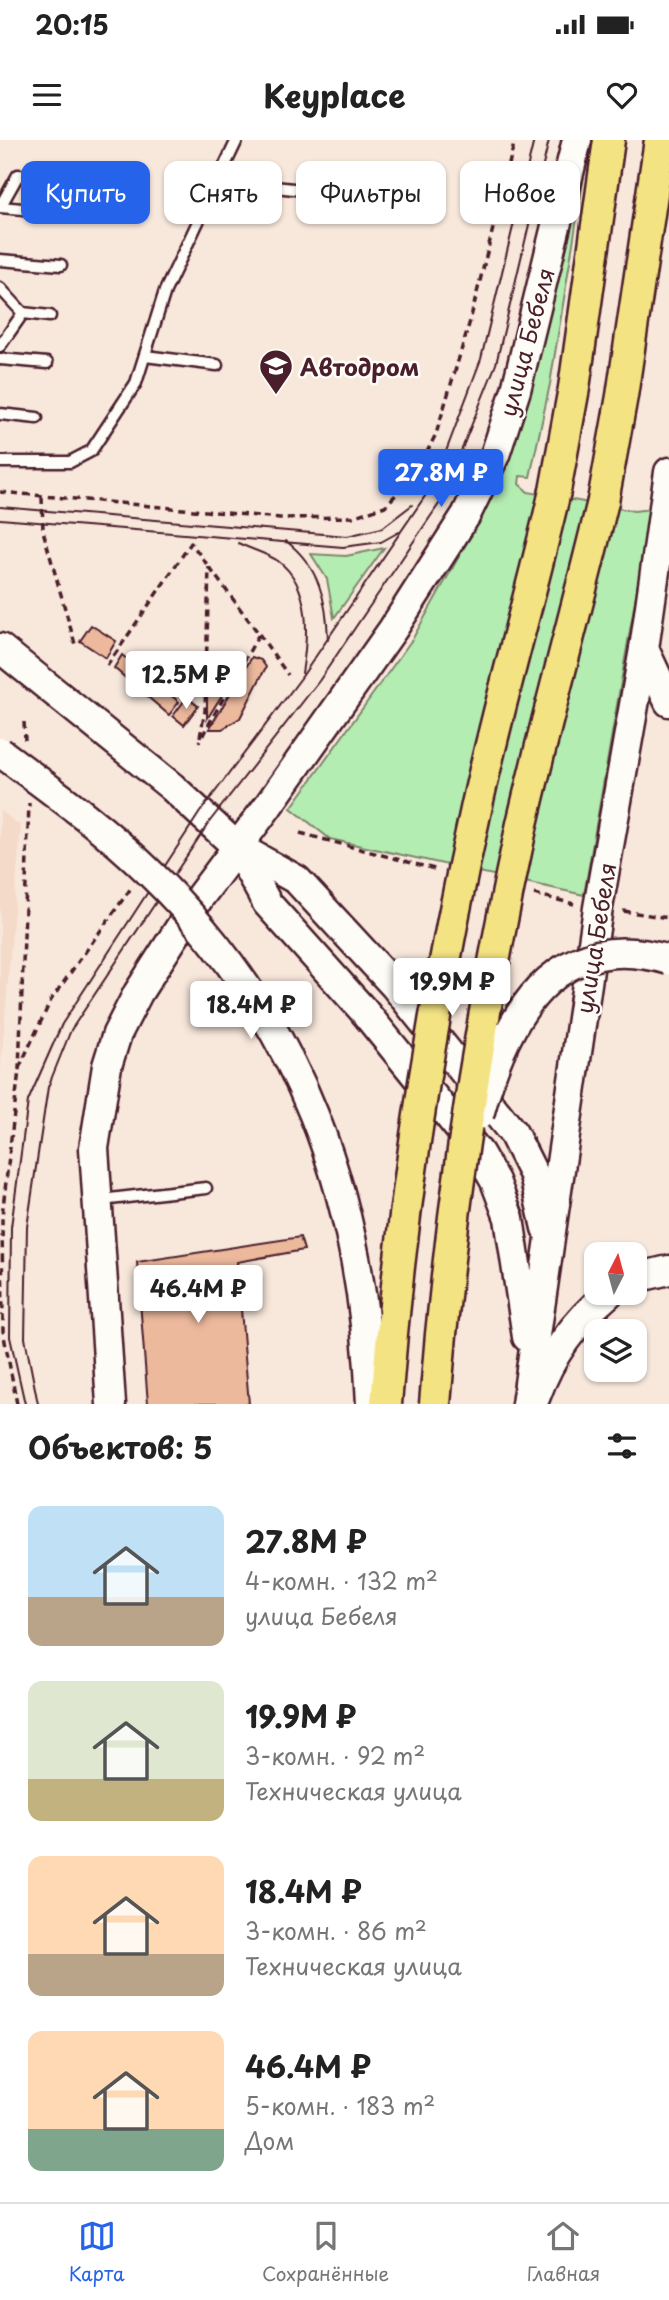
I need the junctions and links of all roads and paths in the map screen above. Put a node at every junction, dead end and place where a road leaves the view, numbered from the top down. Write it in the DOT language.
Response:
graph roads {
  1 [pos="237,140"];
  2 [pos="514,140"];
  3 [pos="577,140"];
  4 [pos="610,140"];
  5 [pos="660,140"];
  6 [pos="227,161"];
  7 [pos="21,175"];
  8 [pos="0,207"];
  9 [pos="21,209"];
  10 [pos="197,224"];
  11 [pos="0,260"];
  12 [pos="61,265"];
  13 [pos="0,288"];
  14 [pos="23,313"];
  15 [pos="50,316"];
  16 [pos="0,346"];
  17 [pos="145,356"];
  18 [pos="0,359"];
  19 [pos="47,363"];
  20 [pos="217,365"];
  21 [pos="0,414"];
  22 [pos="37,418"];
  23 [pos="0,462"];
  24 [pos="669,472"];
  25 [pos="0,492"];
  26 [pos="43,497"];
  27 [pos="209,566"];
  28 [pos="259,634"];
  29 [pos="75,644"];
  30 [pos="0,649"];
  31 [pos="645,649"];
  32 [pos="107,666"];
  33 [pos="288,675"];
  34 [pos="669,702"];
  35 [pos="0,752"];
  36 [pos="29,801"];
  37 [pos="300,833"];
  38 [pos="236,846"];
  39 [pos="430,868"];
  40 [pos="137,879"];
  41 [pos="618,911"];
  42 [pos="669,918"];
  43 [pos="669,960"];
  44 [pos="19,1070"];
  45 [pos="206,1188"];
  46 [pos="97,1200"];
  47 [pos="453,1216"];
  48 [pos="547,1268"];
  49 [pos="669,1270"];
  50 [pos="648,1275"];
  51 [pos="594,1306"];
  52 [pos="529,1375"];
  53 [pos="17,1404"];
  54 [pos="111,1404"];
  55 [pos="371,1404"];
  56 [pos="386,1404"];
  57 [pos="435,1404"];
  58 [pos="526,1404"];
  59 [pos="533,1404"];
  1 -- 6 [label="lane"];
  2 -- 26 [label="path"];
  3 -- 38 [label="main road, улица Бебеля"];
  4 -- 56 [label="main road, улица Бебеля, bridge"];
  5 -- 47 [label="main road, bridge"];
  7 -- 8 [label="lane"];
  8 -- 9 [label="lane"];
  10 -- 17 [label="lane"];
  11 -- 12 [label="lane"];
  13 -- 14 [label="lane"];
  14 -- 15 [label="lane"];
  14 -- 16 [label="lane"];
  17 -- 20 [label="lane"];
  17 -- 23 [label="lane"];
  18 -- 19 [label="lane"];
  21 -- 22 [label="lane"];
  24 -- 31 [label="main road, улица Бебеля"];
  25 -- 26 [label="path"];
  26 -- 29 [label="path"];
  27 -- 28 [label="path"];
  27 -- 28 [label="path"];
  27 -- 32 [label="path"];
  28 -- 33 [label="path"];
  30 -- 38 [label="main road"];
  31 -- 34 [label="main road"];
  31 -- 48 [label="main road, улица Бебеля"];
  35 -- 55 [label="main road, bridge"];
  36 -- 44 [label="path"];
  37 -- 39 [label="path"];
  38 -- 46 [label="main road, улица Бебеля"];
  38 -- 48 [label="main road"];
  38 -- 52 [label="main road"];
  40 -- 44 [label="path"];
  41 -- 42 [label="path"];
  43 -- 47 [label="main road, bridge"];
  44 -- 53 [label="path"];
  45 -- 46 [label="lane"];
  46 -- 54 [label="main road, улица Бебеля"];
  47 -- 57 [label="main road, bridge"];
  48 -- 52 [label="main road, улица Бебеля"];
  49 -- 50 [label="main road"];
  51 -- 59 [label="main road"];
  52 -- 58 [label="main road, улица Бебеля"];
}
